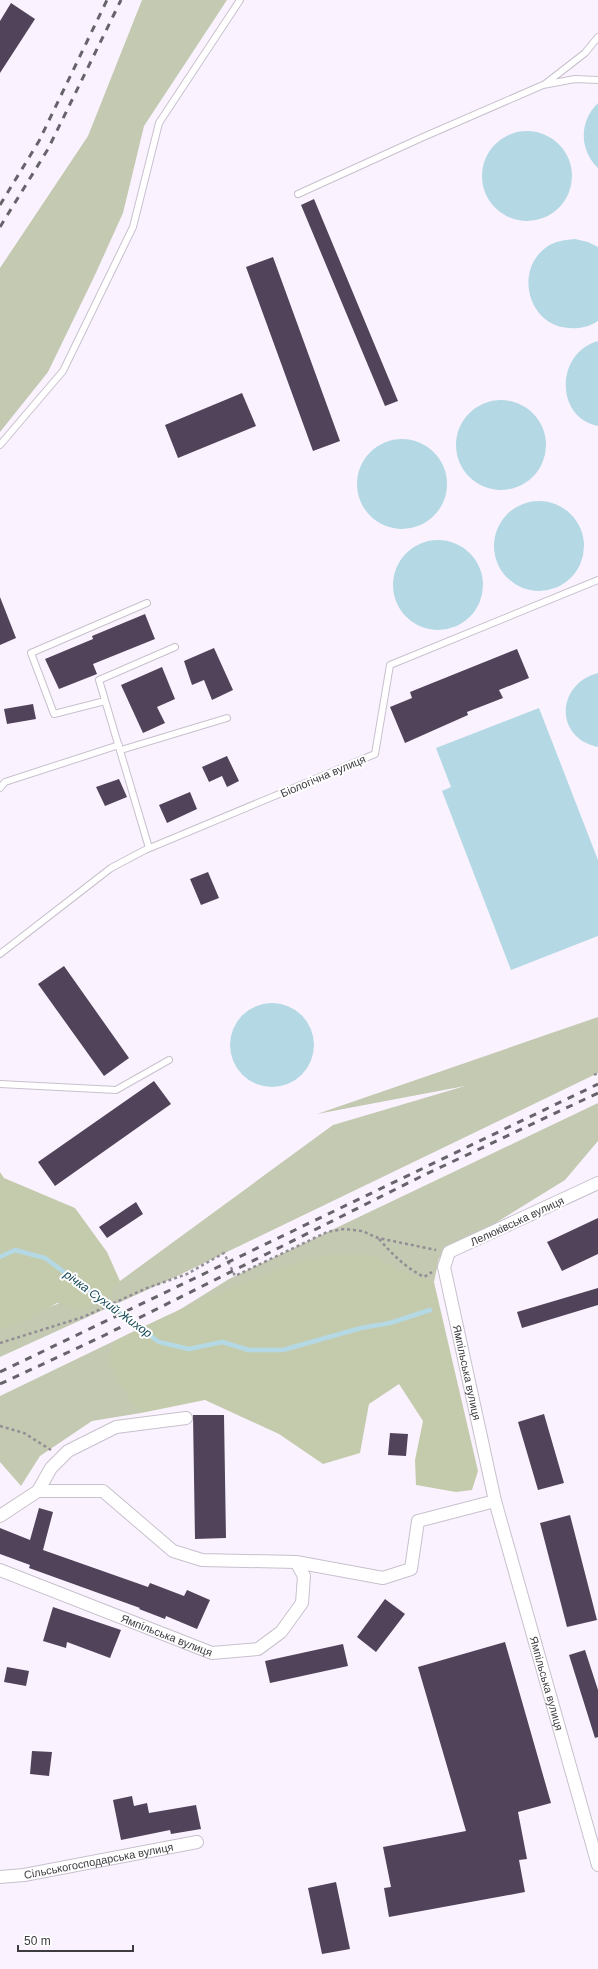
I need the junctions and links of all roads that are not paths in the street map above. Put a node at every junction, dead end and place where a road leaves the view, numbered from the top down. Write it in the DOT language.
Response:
graph roads {
  1 [pos="240,0"];
  2 [pos="598,38"];
  3 [pos="598,80"];
  4 [pos="543,85"];
  5 [pos="298,194"];
  6 [pos="0,445"];
  7 [pos="598,580"];
  8 [pos="147,603"];
  9 [pos="175,647"];
  10 [pos="105,701"];
  11 [pos="227,718"];
  12 [pos="120,747"];
  13 [pos="0,788"];
  14 [pos="149,848"];
  15 [pos="0,954"];
  16 [pos="169,1060"];
  17 [pos="0,1084"];
  18 [pos="598,1183"];
  19 [pos="444,1267"];
  20 [pos="186,1418"];
  21 [pos="38,1492"];
  22 [pos="495,1501"];
  23 [pos="0,1516"];
  24 [pos="296,1562"];
  25 [pos="0,1570"];
  26 [pos="196,1842"];
  27 [pos="598,1865"];
  28 [pos="0,1877"];
  1 -- 6 [label="lane"];
  2 -- 4 [label="lane"];
  3 -- 4 [label="lane"];
  4 -- 5 [label="lane"];
  7 -- 14 [label="lane, Біологічна вулиця"];
  8 -- 10 [label="lane"];
  9 -- 10 [label="lane"];
  10 -- 12 [label="lane"];
  11 -- 12 [label="lane"];
  12 -- 13 [label="lane"];
  12 -- 14 [label="lane"];
  14 -- 15 [label="lane, Біологічна вулиця"];
  16 -- 17 [label="lane"];
  18 -- 19 [label="street, Лелюківська вулиця"];
  19 -- 22 [label="street, Ямпільська вулиця"];
  20 -- 21 [label="street"];
  21 -- 23 [label="street"];
  21 -- 24 [label="street"];
  22 -- 24 [label="street"];
  22 -- 27 [label="street, Ямпільська вулиця"];
  24 -- 25 [label="street, Ямпільська вулиця"];
  26 -- 28 [label="street, Сільськогосподарська вулиця"];
}
